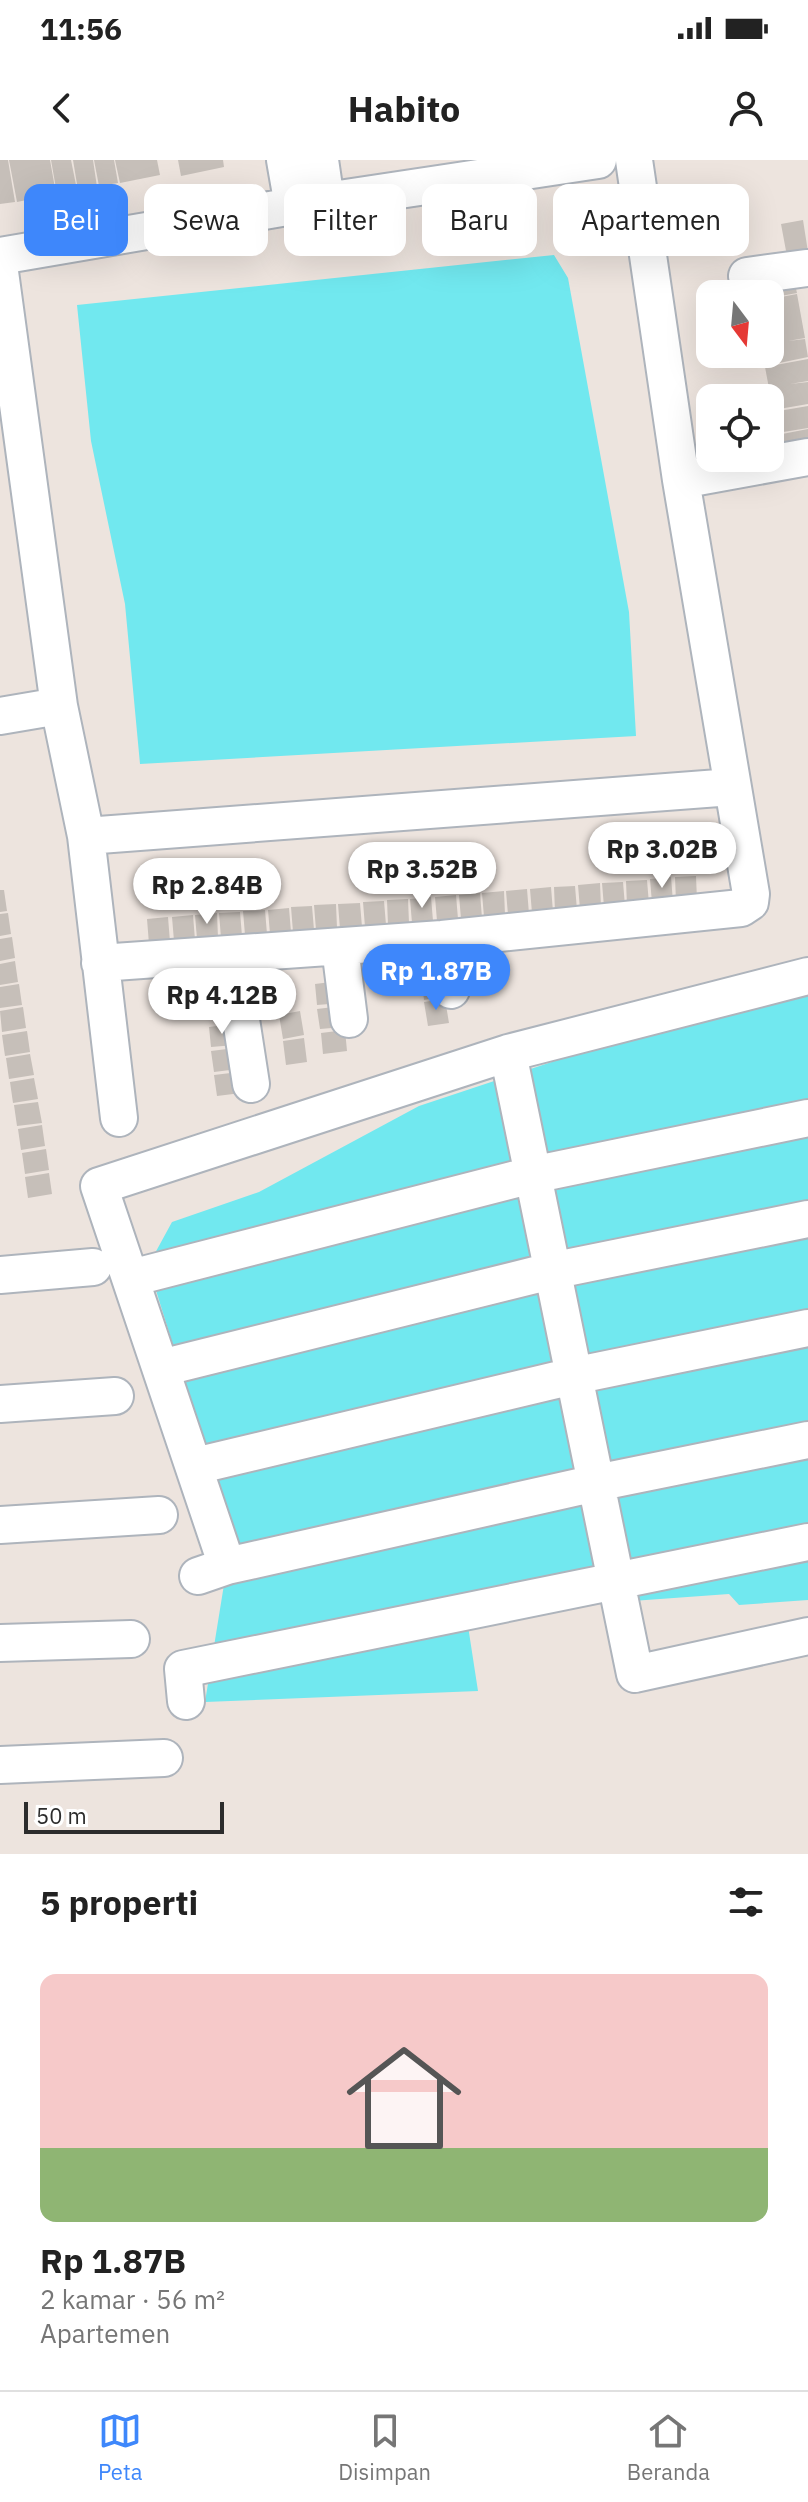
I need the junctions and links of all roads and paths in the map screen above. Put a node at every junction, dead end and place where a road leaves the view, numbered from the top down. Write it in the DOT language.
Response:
graph roads {
  1 [pos="285,160"];
  2 [pos="320,160"];
  3 [pos="598,160"];
  4 [pos="634,160"];
  5 [pos="299,184"];
  6 [pos="315,184"];
  7 [pos="406,189"];
  8 [pos="284,208"];
  9 [pos="0,256"];
  10 [pos="0,272"];
  11 [pos="807,273"];
  12 [pos="747,276"];
  13 [pos="808,457"];
  14 [pos="681,480"];
  15 [pos="59,706"];
  16 [pos="0,716"];
  17 [pos="732,787"];
  18 [pos="86,836"];
  19 [pos="442,939"];
  20 [pos="340,947"];
  21 [pos="231,955"];
  22 [pos="100,963"];
  23 [pos="808,976"];
  24 [pos="451,990"];
  25 [pos="349,1019"];
  26 [pos="508,1053"];
  27 [pos="251,1084"];
  28 [pos="119,1118"];
  29 [pos="808,1118"];
  30 [pos="532,1175"];
  31 [pos="808,1219"];
  32 [pos="93,1267"];
  33 [pos="551,1271"];
  34 [pos="0,1275"];
  35 [pos="131,1278"];
  36 [pos="808,1328"];
  37 [pos="161,1368"];
  38 [pos="573,1376"];
  39 [pos="115,1396"];
  40 [pos="0,1404"];
  41 [pos="808,1440"];
  42 [pos="195,1466"];
  43 [pos="596,1483"];
  44 [pos="159,1515"];
  45 [pos="0,1525"];
  46 [pos="808,1542"];
  47 [pos="615,1581"];
  48 [pos="808,1636"];
  49 [pos="131,1639"];
  50 [pos="0,1643"];
  51 [pos="186,1701"];
  52 [pos="164,1758"];
  53 [pos="0,1765"];
  1 -- 5 [label="street"];
  2 -- 6 [label="street"];
  3 -- 7 [label="street"];
  4 -- 14 [label="street"];
  8 -- 9 [label="street"];
  10 -- 15 [label="street"];
  11 -- 12 [label="street"];
  13 -- 14 [label="street"];
  14 -- 17 [label="street"];
  15 -- 16 [label="street"];
  15 -- 18 [label="street"];
  17 -- 18 [label="street"];
  17 -- 19 [label="street"];
  18 -- 22 [label="street"];
  19 -- 20 [label="street"];
  19 -- 24 [label="street"];
  20 -- 21 [label="street"];
  20 -- 25 [label="street"];
  21 -- 22 [label="street"];
  21 -- 27 [label="street"];
  22 -- 28 [label="street"];
  23 -- 26 [label="street"];
  26 -- 30 [label="street"];
  26 -- 35 [label="street"];
  29 -- 30 [label="street"];
  30 -- 33 [label="street"];
  30 -- 35 [label="street"];
  31 -- 33 [label="street"];
  32 -- 34 [label="street"];
  33 -- 37 [label="street"];
  33 -- 38 [label="street"];
  35 -- 37 [label="street"];
  36 -- 38 [label="street"];
  37 -- 42 [label="street"];
  38 -- 42 [label="street"];
  38 -- 43 [label="street"];
  39 -- 40 [label="street"];
  41 -- 43 [label="street"];
  42 -- 43 [label="street"];
  43 -- 47 [label="street"];
  44 -- 45 [label="street"];
  46 -- 47 [label="street"];
  47 -- 48 [label="street"];
  47 -- 51 [label="street"];
  49 -- 50 [label="street"];
  52 -- 53 [label="street"];
}
